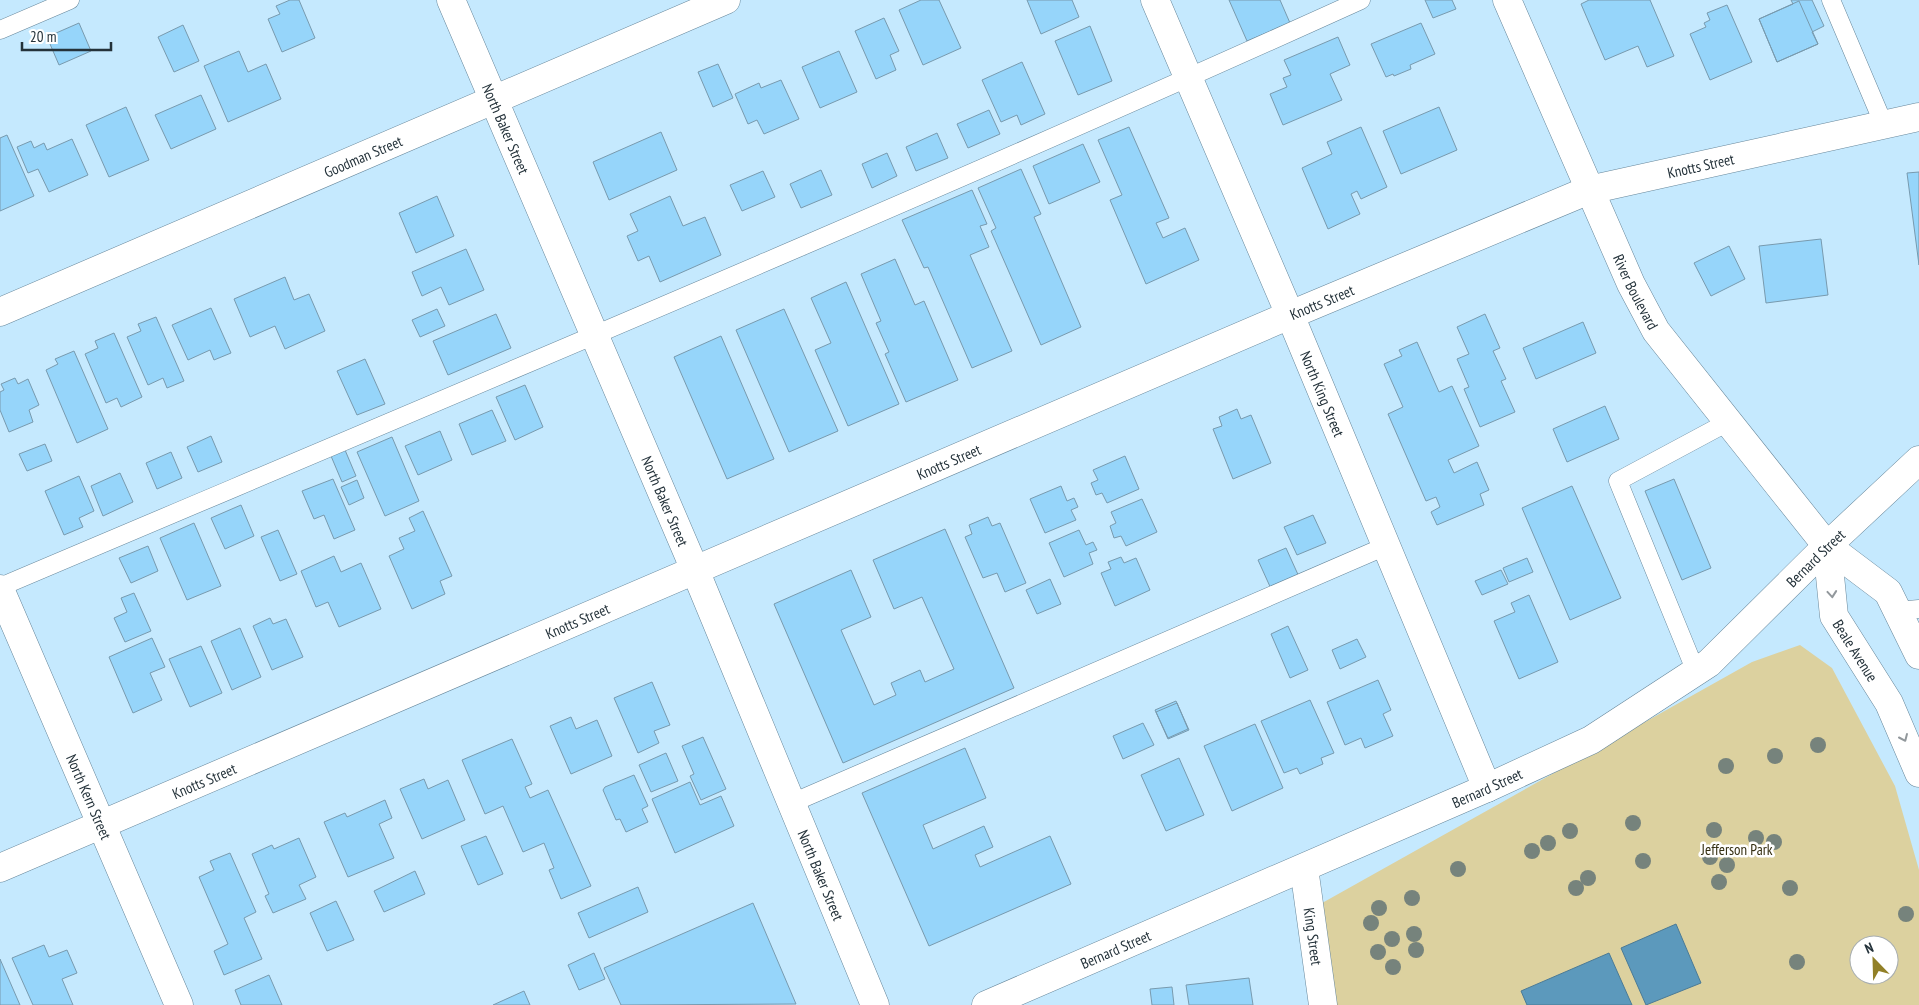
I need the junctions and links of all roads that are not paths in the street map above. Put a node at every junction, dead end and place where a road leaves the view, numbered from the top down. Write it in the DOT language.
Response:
graph roads {
  1 [pos="70,0"];
  2 [pos="451,0"];
  3 [pos="726,0"];
  4 [pos="1154,0"];
  5 [pos="1361,0"];
  6 [pos="1508,0"];
  7 [pos="1831,0"];
  8 [pos="0,30"];
  9 [pos="1188,78"];
  10 [pos="494,100"];
  11 [pos="1919,117"];
  12 [pos="1884,125"];
  13 [pos="1589,190"];
  14 [pos="0,312"];
  15 [pos="1290,315"];
  16 [pos="594,335"];
  17 [pos="1728,422"];
  18 [pos="1919,460"];
  19 [pos="1386,546"];
  20 [pos="1827,546"];
  21 [pos="695,570"];
  22 [pos="0,588"];
  23 [pos="1908,610"];
  24 [pos="1919,655"];
  25 [pos="1696,672"];
  26 [pos="1919,772"];
  27 [pos="1487,788"];
  28 [pos="792,803"];
  29 [pos="101,825"];
  30 [pos="0,868"];
  31 [pos="1304,868"];
  32 [pos="179,1005"];
  33 [pos="875,1005"];
  34 [pos="986,1005"];
  35 [pos="1323,1005"];
  1 -- 8 [label="lane"];
  2 -- 10 [label="street, North Baker Street"];
  3 -- 10 [label="street, Goodman Street"];
  4 -- 9 [label="street, North King Street"];
  5 -- 9 [label="lane"];
  6 -- 13 [label="street, River Boulevard"];
  7 -- 12 [label="lane"];
  9 -- 15 [label="street, North King Street"];
  9 -- 16 [label="lane"];
  10 -- 14 [label="street, Goodman Street"];
  10 -- 16 [label="street, North Baker Street"];
  11 -- 12 [label="street, Knotts Street"];
  12 -- 13 [label="street, Knotts Street"];
  13 -- 15 [label="street, Knotts Street"];
  13 -- 17 [label="street, River Boulevard"];
  15 -- 19 [label="street, North King Street"];
  15 -- 21 [label="street, Knotts Street"];
  16 -- 21 [label="street, North Baker Street"];
  16 -- 22 [label="lane"];
  17 -- 20 [label="street, River Boulevard"];
  17 -- 25 [label="lane"];
  18 -- 20 [label="street, Bernard Street"];
  19 -- 27 [label="street, North King Street"];
  19 -- 28 [label="lane"];
  20 -- 23 [label="street"];
  20 -- 25 [label="street, Bernard Street"];
  20 -- 26 [label="street, Beale Avenue, one-way"];
  21 -- 28 [label="street, North Baker Street"];
  21 -- 29 [label="street, Knotts Street"];
  22 -- 29 [label="street, North Kern Street"];
  23 -- 24 [label="street"];
  25 -- 27 [label="street, Bernard Street"];
  27 -- 31 [label="street, Bernard Street"];
  28 -- 33 [label="street, North Baker Street"];
  29 -- 30 [label="street, Knotts Street"];
  29 -- 32 [label="street, North Kern Street"];
  31 -- 34 [label="street, Bernard Street"];
  31 -- 35 [label="street, King Street"];
}
